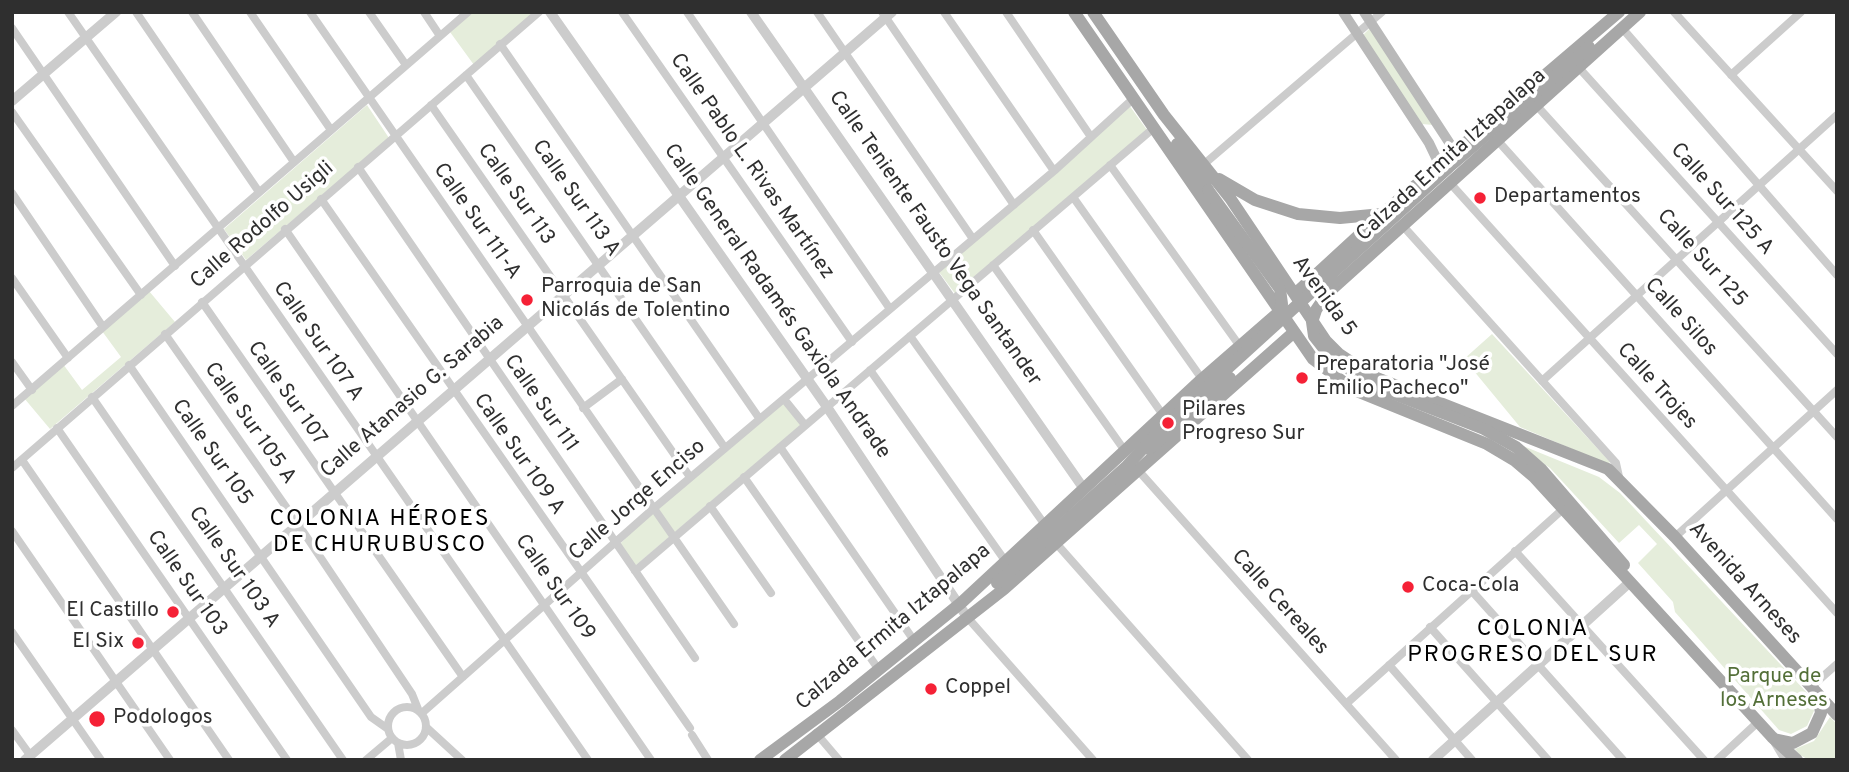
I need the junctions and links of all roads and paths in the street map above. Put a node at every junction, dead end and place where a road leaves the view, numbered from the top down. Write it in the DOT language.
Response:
graph roads {
  1 [pos="68,12"];
  2 [pos="116,12"];
  3 [pos="136,12"];
  4 [pos="192,12"];
  5 [pos="250,12"];
  6 [pos="310,12"];
  7 [pos="369,12"];
  8 [pos="424,12"];
  9 [pos="468,12"];
  10 [pos="539,12"];
  11 [pos="550,12"];
  12 [pos="622,12"];
  13 [pos="687,12"];
  14 [pos="751,12"];
  15 [pos="817,12"];
  16 [pos="944,12"];
  17 [pos="1006,12"];
  18 [pos="1074,12"];
  19 [pos="1093,12"];
  20 [pos="1343,12"];
  21 [pos="1364,12"];
  22 [pos="1382,12"];
  23 [pos="1619,12"];
  24 [pos="1640,12"];
  25 [pos="1674,12"];
  26 [pos="1801,12"];
  27 [pos="887,14"];
  28 [pos="1370,23"];
  29 [pos="1622,27"];
  30 [pos="12,28"];
  31 [pos="1357,35"];
  32 [pos="440,36"];
  33 [pos="86,38"];
  34 [pos="500,44"];
  35 [pos="845,52"];
  36 [pos="406,65"];
  37 [pos="1580,69"];
  38 [pos="44,74"];
  39 [pos="466,75"];
  40 [pos="1731,75"];
  41 [pos="804,88"];
  42 [pos="368,98"];
  43 [pos="1134,98"];
  44 [pos="12,101"];
  45 [pos="431,105"];
  46 [pos="1537,106"];
  47 [pos="12,111"];
  48 [pos="1164,115"];
  49 [pos="1837,115"];
  50 [pos="763,122"];
  51 [pos="1155,127"];
  52 [pos="331,130"];
  53 [pos="1442,134"];
  54 [pos="395,136"];
  55 [pos="1091,137"];
  56 [pos="1498,141"];
  57 [pos="1429,143"];
  58 [pos="1799,149"];
  59 [pos="1456,153"];
  60 [pos="723,157"];
  61 [pos="294,162"];
  62 [pos="1110,165"];
  63 [pos="1204,166"];
  64 [pos="1440,166"];
  65 [pos="358,167"];
  66 [pos="1054,171"];
  67 [pos="1450,183"];
  68 [pos="1757,187"];
  69 [pos="1837,191"];
  70 [pos="12,192"];
  71 [pos="259,192"];
  72 [pos="678,195"];
  73 [pos="1073,197"];
  74 [pos="321,199"];
  75 [pos="1014,205"];
  76 [pos="1382,214"];
  77 [pos="1718,222"];
  78 [pos="1403,226"];
  79 [pos="218,228"];
  80 [pos="285,229"];
  81 [pos="1033,230"];
  82 [pos="632,235"];
  83 [pos="973,239"];
  84 [pos="1333,258"];
  85 [pos="1677,259"];
  86 [pos="598,264"];
  87 [pos="993,265"];
  88 [pos="175,266"];
  89 [pos="243,266"];
  90 [pos="933,272"];
  91 [pos="1349,274"];
  92 [pos="1837,275"];
  93 [pos="12,278"];
  94 [pos="1335,282"];
  95 [pos="563,293"];
  96 [pos="1295,294"];
  97 [pos="141,295"];
  98 [pos="1636,296"];
  99 [pos="952,298"];
  100 [pos="202,302"];
  101 [pos="890,309"];
  102 [pos="1279,312"];
  103 [pos="1308,312"];
  104 [pos="527,325"];
  105 [pos="103,327"];
  106 [pos="1267,333"];
  107 [pos="1293,333"];
  108 [pos="165,334"];
  109 [pos="910,336"];
  110 [pos="1589,339"];
  111 [pos="852,342"];
  112 [pos="1244,342"];
  113 [pos="1837,355"];
  114 [pos="1267,356"];
  115 [pos="68,358"];
  116 [pos="488,359"];
  117 [pos="12,362"];
  118 [pos="129,365"];
  119 [pos="870,370"];
  120 [pos="622,379"];
  121 [pos="807,379"];
  122 [pos="1202,379"];
  123 [pos="1542,381"];
  124 [pos="32,390"];
  125 [pos="452,390"];
  126 [pos="1837,390"];
  127 [pos="92,397"];
  128 [pos="784,398"];
  129 [pos="12,407"];
  130 [pos="827,407"];
  131 [pos="583,408"];
  132 [pos="1814,411"];
  133 [pos="1163,415"];
  134 [pos="759,418"];
  135 [pos="416,421"];
  136 [pos="805,425"];
  137 [pos="58,428"];
  138 [pos="1837,437"];
  139 [pos="780,446"];
  140 [pos="725,448"];
  141 [pos="1773,448"];
  142 [pos="1125,452"];
  143 [pos="375,457"];
  144 [pos="22,460"];
  145 [pos="1111,464"];
  146 [pos="12,468"];
  147 [pos="1137,469"];
  148 [pos="690,477"];
  149 [pos="744,478"];
  150 [pos="1620,481"];
  151 [pos="1084,489"];
  152 [pos="1726,491"];
  153 [pos="333,494"];
  154 [pos="710,506"];
  155 [pos="653,509"];
  156 [pos="1563,509"];
  157 [pos="1837,519"];
  158 [pos="298,524"];
  159 [pos="1045,525"];
  160 [pos="12,531"];
  161 [pos="673,537"];
  162 [pos="1675,537"];
  163 [pos="1055,542"];
  164 [pos="615,544"];
  165 [pos="1516,551"];
  166 [pos="261,555"];
  167 [pos="1006,562"];
  168 [pos="635,571"];
  169 [pos="581,575"];
  170 [pos="1630,582"];
  171 [pos="225,586"];
  172 [pos="1471,590"];
  173 [pos="771,593"];
  174 [pos="1651,602"];
  175 [pos="961,603"];
  176 [pos="545,605"];
  177 [pos="972,612"];
  178 [pos="1837,613"];
  179 [pos="187,618"];
  180 [pos="734,624"];
  181 [pos="1583,625"];
  182 [pos="1430,627"];
  183 [pos="12,632"];
  184 [pos="505,640"];
  185 [pos="915,642"];
  186 [pos="153,649"];
  187 [pos="695,658"];
  188 [pos="1837,664"];
  189 [pos="1389,665"];
  190 [pos="1538,666"];
  191 [pos="879,670"];
  192 [pos="463,677"];
  193 [pos="116,681"];
  194 [pos="1814,691"];
  195 [pos="1497,702"];
  196 [pos="1346,704"];
  197 [pos="835,705"];
  198 [pos="420,711"];
  199 [pos="844,715"];
  200 [pos="1837,715"];
  201 [pos="73,718"];
  202 [pos="1758,722"];
  203 [pos="808,725"];
  204 [pos="426,727"];
  205 [pos="388,729"];
  206 [pos="12,730"];
  207 [pos="818,736"];
  208 [pos="1772,737"];
  209 [pos="395,740"];
  210 [pos="1455,740"];
  211 [pos="781,745"];
  212 [pos="28,757"];
  213 [pos="787,758"];
  214 [pos="101,760"];
  215 [pos="170,760"];
  216 [pos="229,760"];
  217 [pos="287,760"];
  218 [pos="343,760"];
  219 [pos="366,760"];
  220 [pos="401,760"];
  221 [pos="462,760"];
  222 [pos="588,760"];
  223 [pos="651,760"];
  224 [pos="708,760"];
  225 [pos="760,760"];
  226 [pos="839,760"];
  227 [pos="1093,760"];
  228 [pos="1248,760"];
  229 [pos="1396,760"];
  230 [pos="1433,760"];
  231 [pos="1472,760"];
  232 [pos="1548,760"];
  233 [pos="1623,760"];
  234 [pos="1704,760"];
  235 [pos="1717,760"];
  236 [pos="1785,760"];
  237 [pos="1797,760"];
  1 -- 33 [label="street, Calle Sur 107 A"];
  2 -- 33 [label="street"];
  3 -- 71 [label="street"];
  4 -- 61 [label="street"];
  5 -- 52 [label="street"];
  6 -- 42 [label="street, Calle Sur 111-A"];
  7 -- 36 [label="street"];
  8 -- 32 [label="street"];
  9 -- 32 [label="street, Calle Rodolfo Usigli"];
  10 -- 34 [label="street, Calle Rodolfo Usigli"];
  11 -- 72 [label="street, Calle General Radamés Gaxiola Andrade"];
  12 -- 60 [label="street, Calle Pablo L. Rivas Martínez"];
  13 -- 50 [label="street"];
  14 -- 41 [label="street, Calle Teniente Fausto Vega Santander"];
  15 -- 35 [label="street"];
  16 -- 66 [label="street"];
  17 -- 55 [label="street"];
  18 -- 43 [label="main road, Avenida 5"];
  19 -- 48 [label="main road, Avenida 5"];
  20 -- 31 [label="main road"];
  21 -- 28 [label="main road"];
  22 -- 28 [label="street"];
  23 -- 59 [label="main road, Calzada Ermita Iztapalapa"];
  24 -- 29 [label="main road, Calzada Ermita Iztapalapa"];
  25 -- 40 [label="street"];
  26 -- 40 [label="street"];
  27 -- 35 [label="street, Calle Atanasio G. Sarabia"];
  27 -- 75 [label="street"];
  28 -- 31 [label="street"];
  28 -- 53 [label="main road"];
  29 -- 37 [label="main road, Calzada Ermita Iztapalapa"];
  29 -- 68 [label="street"];
  29 -- 106 [label="main road, Calzada Ermita Iztapalapa, bridge"];
  30 -- 38 [label="street"];
  31 -- 57 [label="main road"];
  31 -- 63 [label="street"];
  32 -- 36 [label="street, Calle Rodolfo Usigli"];
  33 -- 38 [label="street"];
  33 -- 79 [label="street, Calle Sur 107 A"];
  34 -- 39 [label="street, Calle Rodolfo Usigli"];
  34 -- 82 [label="street"];
  35 -- 41 [label="street, Calle Atanasio G. Sarabia"];
  35 -- 83 [label="street"];
  36 -- 42 [label="street, Calle Rodolfo Usigli"];
  37 -- 46 [label="main road, Calzada Ermita Iztapalapa"];
  37 -- 77 [label="street, Calle Sur 125 A"];
  38 -- 44 [label="street"];
  38 -- 88 [label="street"];
  39 -- 45 [label="street, Calle Rodolfo Usigli"];
  39 -- 86 [label="street, Calle Sur 113 A"];
  40 -- 58 [label="street"];
  41 -- 50 [label="street, Calle Atanasio G. Sarabia"];
  41 -- 90 [label="street, Calle Teniente Fausto Vega Santander"];
  42 -- 52 [label="street, Calle Rodolfo Usigli"];
  42 -- 54 [label="street, Calle Sur 111-A"];
  43 -- 51 [label="main road, Avenida 5"];
  43 -- 55 [label="street, Calle Jorge Enciso"];
  45 -- 54 [label="street, Calle Rodolfo Usigli"];
  45 -- 95 [label="street, Calle Sur 113"];
  46 -- 56 [label="main road, Calzada Ermita Iztapalapa"];
  46 -- 85 [label="street, Calle Sur 125"];
  47 -- 97 [label="street"];
  48 -- 63 [label="main road, Avenida 5"];
  48 -- 106 [label="main road, bridge"];
  49 -- 58 [label="street"];
  50 -- 60 [label="street, Calle Atanasio G. Sarabia"];
  50 -- 101 [label="street"];
  51 -- 62 [label="street"];
  51 -- 102 [label="main road, Avenida 5"];
  52 -- 61 [label="street, Calle Rodolfo Usigli"];
  53 -- 57 [label="main road"];
  53 -- 59 [label="main road"];
  54 -- 65 [label="street, Calle Rodolfo Usigli"];
  54 -- 104 [label="street, Calle Sur 111-A"];
  55 -- 66 [label="street, Calle Jorge Enciso"];
  56 -- 67 [label="main road, Calzada Ermita Iztapalapa"];
  56 -- 98 [label="street, Calle Silos"];
  57 -- 64 [label="main road"];
  58 -- 68 [label="street"];
  58 -- 69 [label="street"];
  59 -- 64 [label="main road, Calzada Ermita Iztapalapa"];
  60 -- 72 [label="street, Calle Atanasio G. Sarabia"];
  60 -- 111 [label="street, Calle Pablo L. Rivas Martínez"];
  61 -- 71 [label="street, Calle Rodolfo Usigli"];
  62 -- 73 [label="street"];
  62 -- 112 [label="street"];
  63 -- 76 [label="main road"];
  63 -- 96 [label="main road, Avenida 5"];
  64 -- 76 [label="main road, Calzada Ermita Iztapalapa"];
  64 -- 94 [label="main road, Calzada Ermita Iztapalapa"];
  65 -- 74 [label="street, Calle Rodolfo Usigli"];
  65 -- 116 [label="street, Calle Sur 111"];
  66 -- 75 [label="street, Calle Jorge Enciso"];
  67 -- 78 [label="main road, Calzada Ermita Iztapalapa"];
  67 -- 110 [label="street, Calle Trojes"];
  68 -- 77 [label="street"];
  68 -- 92 [label="street"];
  70 -- 105 [label="street"];
  71 -- 79 [label="street, Calle Rodolfo Usigli"];
  72 -- 82 [label="street, Calle Atanasio G. Sarabia"];
  72 -- 121 [label="street, Calle General Radamés Gaxiola Andrade"];
  73 -- 81 [label="street"];
  73 -- 122 [label="street"];
  74 -- 80 [label="street, Calle Rodolfo Usigli"];
  74 -- 125 [label="street, Calle Sur 109 A"];
  75 -- 83 [label="street, Calle Jorge Enciso"];
  76 -- 84 [label="main road, Calzada Ermita Iztapalapa"];
  77 -- 85 [label="street"];
  77 -- 113 [label="street, Calle Sur 125 A"];
  78 -- 91 [label="main road, Calzada Ermita Iztapalapa"];
  78 -- 123 [label="street"];
  79 -- 88 [label="street, Calle Rodolfo Usigli"];
  79 -- 89 [label="street, Calle Sur 107 A"];
  80 -- 89 [label="street, Calle Rodolfo Usigli"];
  80 -- 135 [label="street, Calle Sur 109"];
  81 -- 87 [label="street"];
  81 -- 133 [label="street"];
  82 -- 86 [label="street, Calle Atanasio G. Sarabia"];
  82 -- 134 [label="street"];
  83 -- 90 [label="street, Calle Jorge Enciso"];
  84 -- 91 [label="main road"];
  84 -- 96 [label="main road, Calzada Ermita Iztapalapa"];
  85 -- 98 [label="street"];
  85 -- 132 [label="street, Calle Sur 125"];
  86 -- 95 [label="street, Calle Atanasio G. Sarabia"];
  86 -- 140 [label="street, Calle Sur 113 A"];
  87 -- 99 [label="street"];
  87 -- 142 [label="street"];
  88 -- 97 [label="street, Calle Rodolfo Usigli"];
  89 -- 100 [label="street, Calle Rodolfo Usigli"];
  89 -- 143 [label="street, Calle Sur 107 A"];
  90 -- 99 [label="street, Calle Teniente Fausto Vega Santander"];
  90 -- 101 [label="street, Calle Jorge Enciso"];
  91 -- 103 [label="main road, Calzada Ermita Iztapalapa"];
  93 -- 115 [label="street"];
  94 -- 145 [label="main road, Calzada Ermita Iztapalapa, bridge"];
  94 -- 174 [label="main road, bridge"];
  95 -- 104 [label="street, Calle Atanasio G. Sarabia"];
  95 -- 120 [label="street, Calle Sur 113"];
  96 -- 103 [label="main road, Avenida 5"];
  97 -- 105 [label="street, Calle Rodolfo Usigli"];
  98 -- 110 [label="street"];
  98 -- 141 [label="street, Calle Silos"];
  99 -- 109 [label="street"];
  99 -- 151 [label="street, Calle Teniente Fausto Vega Santander"];
  100 -- 108 [label="street, Calle Rodolfo Usigli"];
  100 -- 153 [label="street, Calle Sur 107"];
  101 -- 111 [label="street, Calle Jorge Enciso"];
  102 -- 107 [label="main road, Avenida 5"];
  102 -- 112 [label="main road, Calzada Ermita Iztapalapa"];
  103 -- 150 [label="main road, Avenida 5"];
  104 -- 116 [label="street, Calle Atanasio G. Sarabia"];
  104 -- 131 [label="street, Calle Sur 111-A"];
  105 -- 115 [label="street, Calle Rodolfo Usigli"];
  106 -- 177 [label="main road, Calzada Ermita Iztapalapa, bridge"];
  107 -- 114 [label="main road, Calzada Ermita Iztapalapa"];
  107 -- 156 [label="main road, Avenida 5"];
  108 -- 118 [label="street, Calle Rodolfo Usigli"];
  108 -- 158 [label="street, Calle Sur 105 A"];
  109 -- 119 [label="street"];
  109 -- 159 [label="street"];
  110 -- 123 [label="street"];
  110 -- 152 [label="street, Calle Trojes"];
  111 -- 121 [label="street, Calle Jorge Enciso"];
  112 -- 114 [label="main road"];
  112 -- 122 [label="main road, Calzada Ermita Iztapalapa"];
  114 -- 147 [label="main road, Calzada Ermita Iztapalapa"];
  115 -- 124 [label="street, Calle Rodolfo Usigli"];
  116 -- 125 [label="street, Calle Atanasio G. Sarabia"];
  116 -- 164 [label="street, Calle Sur 111"];
  117 -- 124 [label="street"];
  118 -- 127 [label="street, Calle Rodolfo Usigli"];
  118 -- 166 [label="street, Calle Sur 105"];
  119 -- 130 [label="street"];
  119 -- 167 [label="street"];
  120 -- 131 [label="street"];
  120 -- 148 [label="street, Calle Sur 113"];
  121 -- 128 [label="street, Calle Jorge Enciso"];
  121 -- 130 [label="street, Calle General Radamés Gaxiola Andrade"];
  122 -- 133 [label="main road, Calzada Ermita Iztapalapa"];
  123 -- 150 [label="street"];
  124 -- 129 [label="street, Calle Rodolfo Usigli"];
  125 -- 135 [label="street, Calle Atanasio G. Sarabia"];
  125 -- 169 [label="street, Calle Sur 109 A"];
  126 -- 132 [label="street"];
  127 -- 137 [label="street, Calle Rodolfo Usigli"];
  127 -- 171 [label="street, Calle Sur 103 A"];
  128 -- 134 [label="street, Calle Jorge Enciso"];
  128 -- 136 [label="street"];
  130 -- 136 [label="street"];
  130 -- 175 [label="street, Calle General Radamés Gaxiola Andrade"];
  131 -- 155 [label="street, Calle Sur 111-A"];
  132 -- 138 [label="street, Calle Sur 125"];
  132 -- 141 [label="street"];
  133 -- 142 [label="main road, Calzada Ermita Iztapalapa"];
  134 -- 140 [label="street, Calle Jorge Enciso"];
  135 -- 143 [label="street, Calle Atanasio G. Sarabia"];
  135 -- 176 [label="street, Calle Sur 109"];
  136 -- 139 [label="street"];
  137 -- 144 [label="street, Calle Rodolfo Usigli"];
  137 -- 179 [label="street, Calle Sur 103"];
  139 -- 149 [label="street"];
  139 -- 185 [label="street"];
  140 -- 148 [label="street, Calle Jorge Enciso"];
  141 -- 152 [label="street"];
  141 -- 157 [label="street, Calle Silos"];
  142 -- 145 [label="main road, Calzada Ermita Iztapalapa"];
  143 -- 153 [label="street, Calle Atanasio G. Sarabia"];
  143 -- 184 [label="street, Calle Sur 107 A"];
  144 -- 146 [label="street, Calle Rodolfo Usigli"];
  144 -- 186 [label="street"];
  145 -- 151 [label="main road, Calzada Ermita Iztapalapa"];
  147 -- 163 [label="main road, Calzada Ermita Iztapalapa"];
  147 -- 196 [label="street, Calle Cereales"];
  148 -- 155 [label="street, Calle Jorge Enciso"];
  149 -- 154 [label="street"];
  149 -- 191 [label="street"];
  150 -- 162 [label="main road, Avenida Arneses"];
  151 -- 159 [label="main road, Calzada Ermita Iztapalapa"];
  152 -- 162 [label="street"];
  152 -- 178 [label="street, Calle Trojes"];
  153 -- 158 [label="street, Calle Atanasio G. Sarabia"];
  153 -- 192 [label="street, Calle Sur 107"];
  154 -- 161 [label="street"];
  154 -- 173 [label="street"];
  155 -- 161 [label="street, Calle Sur 111-A"];
  155 -- 164 [label="street, Calle Jorge Enciso"];
  156 -- 165 [label="street"];
  156 -- 170 [label="main road"];
  158 -- 166 [label="street, Calle Atanasio G. Sarabia"];
  158 -- 198 [label="street, Calle Sur 105 A"];
  159 -- 167 [label="main road, Calzada Ermita Iztapalapa"];
  160 -- 193 [label="street"];
  161 -- 168 [label="street"];
  161 -- 180 [label="street, Calle Sur 111-A"];
  162 -- 194 [label="main road, Avenida Arneses"];
  163 -- 177 [label="main road, Calzada Ermita Iztapalapa"];
  163 -- 228 [label="street"];
  164 -- 168 [label="street, Calle Sur 111"];
  164 -- 169 [label="street, Calle Jorge Enciso"];
  165 -- 172 [label="street"];
  165 -- 181 [label="street"];
  166 -- 171 [label="street, Calle Atanasio G. Sarabia"];
  166 -- 205 [label="street, Calle Sur 105"];
  167 -- 175 [label="main road, Calzada Ermita Iztapalapa"];
  168 -- 187 [label="street, Calle Sur 111"];
  169 -- 176 [label="street, Calle Jorge Enciso"];
  169 -- 224 [label="street, Calle Sur 109 A"];
  170 -- 174 [label="main road"];
  170 -- 181 [label="street"];
  171 -- 179 [label="street, Calle Atanasio G. Sarabia"];
  171 -- 218 [label="street, Calle Sur 103 A"];
  172 -- 182 [label="street"];
  172 -- 190 [label="street"];
  174 -- 202 [label="main road"];
  175 -- 177 [label="street, Calle General Radamés Gaxiola Andrade"];
  175 -- 185 [label="main road, Calzada Ermita Iztapalapa"];
  176 -- 184 [label="street, Calle Jorge Enciso"];
  176 -- 223 [label="street, Calle Sur 109"];
  177 -- 199 [label="main road, Calzada Ermita Iztapalapa"];
  177 -- 227 [label="street"];
  179 -- 186 [label="street, Calle Atanasio G. Sarabia"];
  179 -- 217 [label="street, Calle Sur 103"];
  181 -- 190 [label="street"];
  181 -- 234 [label="street"];
  182 -- 189 [label="street"];
  182 -- 195 [label="street"];
  183 -- 201 [label="street"];
  184 -- 192 [label="street, Calle Jorge Enciso"];
  184 -- 222 [label="street, Calle Sur 107 A"];
  185 -- 191 [label="main road, Calzada Ermita Iztapalapa"];
  186 -- 193 [label="street, Calle Atanasio G. Sarabia"];
  186 -- 216 [label="street"];
  188 -- 194 [label="street"];
  189 -- 196 [label="street"];
  189 -- 210 [label="street"];
  190 -- 195 [label="street"];
  190 -- 233 [label="street"];
  191 -- 197 [label="main road, Calzada Ermita Iztapalapa"];
  192 -- 198 [label="street, Calle Jorge Enciso"];
  193 -- 201 [label="street, Calle Atanasio G. Sarabia"];
  193 -- 215 [label="street"];
  194 -- 200 [label="main road, Avenida Arneses"];
  194 -- 208 [label="main road"];
  195 -- 210 [label="street"];
  195 -- 232 [label="street"];
  196 -- 229 [label="street, Calle Cereales"];
  197 -- 199 [label="main road"];
  197 -- 203 [label="main road, Calzada Ermita Iztapalapa"];
  198 -- 204 [label="street"];
  198 -- 205 [label="street"];
  199 -- 207 [label="main road, Calzada Ermita Iztapalapa"];
  201 -- 212 [label="street, Calle Atanasio G. Sarabia"];
  201 -- 214 [label="street"];
  202 -- 208 [label="main road"];
  202 -- 235 [label="street"];
  203 -- 207 [label="street"];
  203 -- 211 [label="main road, Calzada Ermita Iztapalapa"];
  204 -- 209 [label="street"];
  204 -- 221 [label="street"];
  205 -- 209 [label="street"];
  206 -- 212 [label="street"];
  207 -- 213 [label="main road, Calzada Ermita Iztapalapa"];
  207 -- 226 [label="street"];
  208 -- 236 [label="street"];
  208 -- 237 [label="main road"];
  209 -- 219 [label="street"];
  209 -- 220 [label="street"];
  210 -- 230 [label="street"];
  210 -- 231 [label="street"];
  211 -- 213 [label="main road"];
  211 -- 225 [label="main road, Calzada Ermita Iztapalapa"];
}
